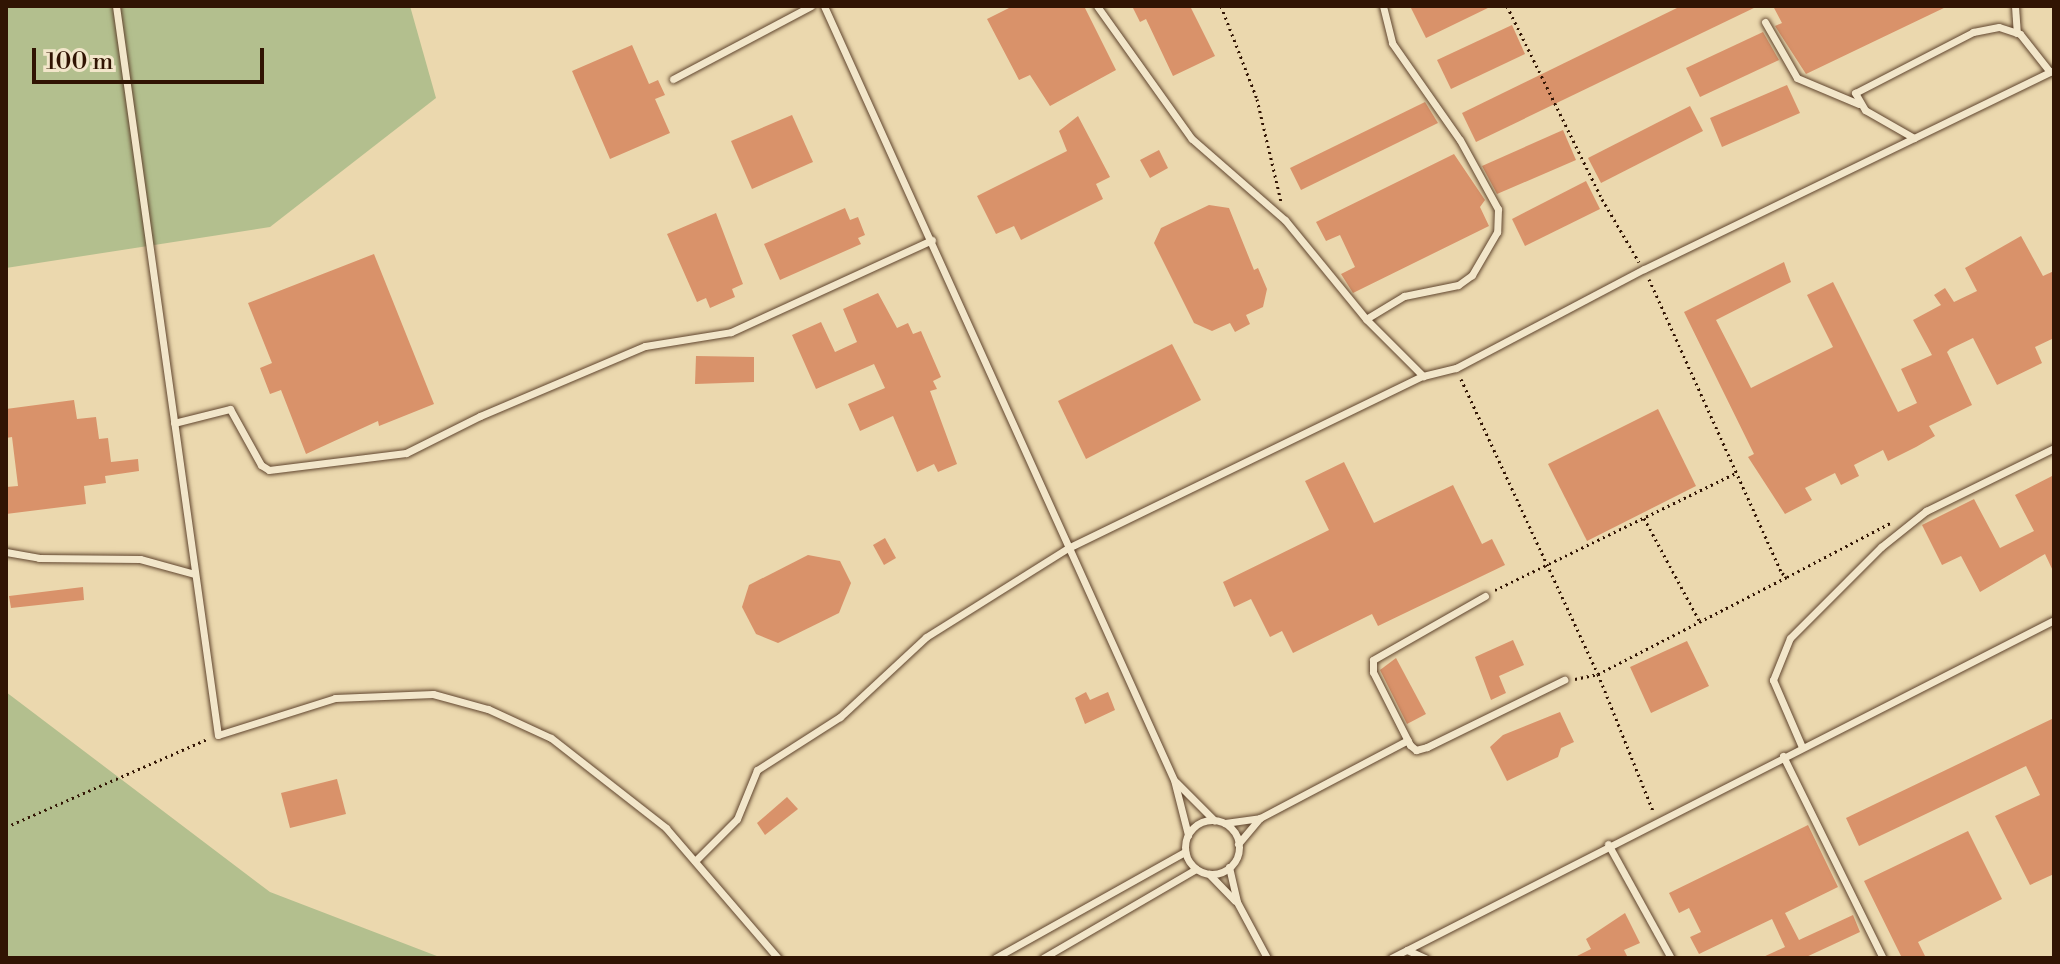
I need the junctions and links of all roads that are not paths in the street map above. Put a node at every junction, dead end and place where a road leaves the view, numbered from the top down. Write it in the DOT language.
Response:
graph roads {
  1 [pos="116,6"];
  2 [pos="811,6"];
  3 [pos="824,6"];
  4 [pos="1097,6"];
  5 [pos="1383,6"];
  6 [pos="2015,6"];
  7 [pos="1765,22"];
  8 [pos="2017,33"];
  9 [pos="2052,71"];
  10 [pos="673,79"];
  11 [pos="1859,104"];
  12 [pos="1914,138"];
  13 [pos="932,240"];
  14 [pos="1366,319"];
  15 [pos="1423,376"];
  16 [pos="174,423"];
  17 [pos="2054,448"];
  18 [pos="1068,548"];
  19 [pos="6,552"];
  20 [pos="195,574"];
  21 [pos="1485,596"];
  22 [pos="2054,620"];
  23 [pos="1564,680"];
  24 [pos="1408,740"];
  25 [pos="1802,747"];
  26 [pos="1783,756"];
  27 [pos="1174,780"];
  28 [pos="1260,818"];
  29 [pos="1214,820"];
  30 [pos="1225,823"];
  31 [pos="1188,835"];
  32 [pos="1238,844"];
  33 [pos="1608,844"];
  34 [pos="1185,852"];
  35 [pos="695,861"];
  36 [pos="1229,867"];
  37 [pos="1196,869"];
  38 [pos="1209,874"];
  39 [pos="1237,902"];
  40 [pos="1407,950"];
  41 [pos="1057,955"];
  42 [pos="778,958"];
  43 [pos="995,958"];
  44 [pos="1043,958"];
  45 [pos="1267,958"];
  46 [pos="1391,958"];
  47 [pos="1425,958"];
  48 [pos="1671,958"];
  49 [pos="1883,958"];
  1 -- 16 [label="lane"];
  2 -- 10 [label="lane"];
  3 -- 13 [label="lane"];
  4 -- 14 [label="lane"];
  5 -- 14 [label="lane"];
  6 -- 8 [label="lane"];
  7 -- 11 [label="lane"];
  8 -- 9 [label="lane"];
  8 -- 11 [label="lane"];
  9 -- 12 [label="lane"];
  11 -- 12 [label="lane"];
  12 -- 15 [label="lane"];
  13 -- 16 [label="lane"];
  13 -- 18 [label="lane"];
  14 -- 15 [label="lane"];
  15 -- 18 [label="lane"];
  16 -- 20 [label="lane"];
  17 -- 25 [label="lane"];
  18 -- 27 [label="lane"];
  18 -- 35 [label="lane"];
  19 -- 20 [label="lane"];
  20 -- 35 [label="lane"];
  21 -- 24 [label="lane"];
  22 -- 25 [label="lane"];
  23 -- 24 [label="lane"];
  24 -- 28 [label="lane"];
  25 -- 26 [label="lane"];
  26 -- 33 [label="lane"];
  26 -- 49 [label="lane"];
  27 -- 29 [label="lane"];
  27 -- 31 [label="lane"];
  28 -- 30 [label="lane"];
  28 -- 32 [label="lane"];
  29 -- 30 [label="lane"];
  29 -- 31 [label="lane"];
  30 -- 32 [label="lane"];
  31 -- 34 [label="lane"];
  32 -- 36 [label="lane"];
  33 -- 40 [label="lane"];
  33 -- 48 [label="lane"];
  34 -- 37 [label="lane"];
  34 -- 43 [label="lane"];
  35 -- 42 [label="lane"];
  36 -- 38 [label="lane"];
  36 -- 39 [label="lane"];
  37 -- 38 [label="lane"];
  37 -- 41 [label="lane"];
  38 -- 39 [label="lane"];
  39 -- 45 [label="lane"];
  40 -- 46 [label="lane"];
  40 -- 47 [label="lane"];
  41 -- 44 [label="lane"];
}
